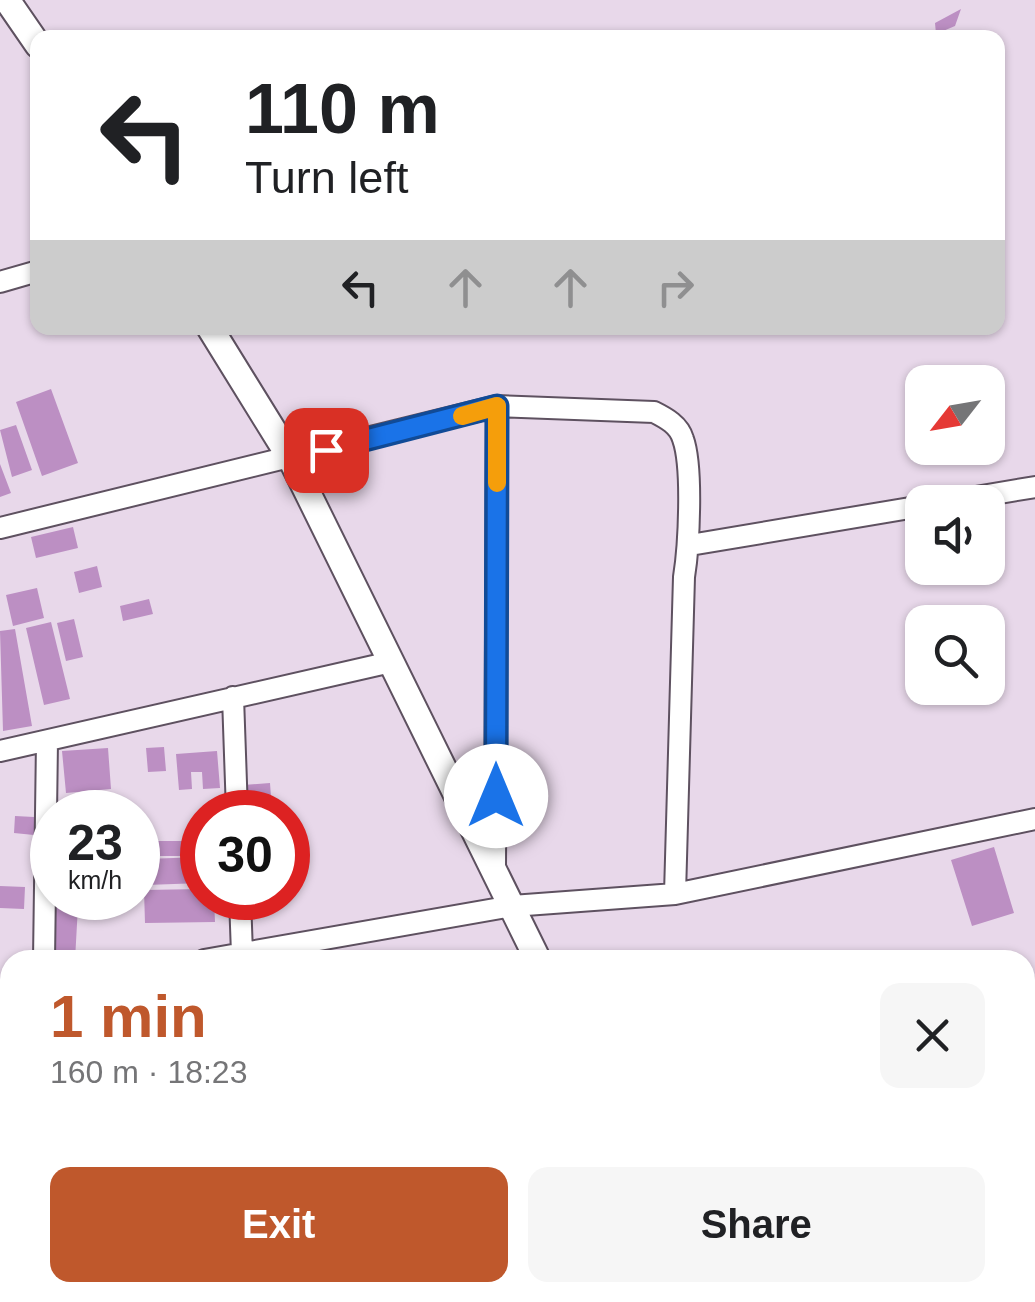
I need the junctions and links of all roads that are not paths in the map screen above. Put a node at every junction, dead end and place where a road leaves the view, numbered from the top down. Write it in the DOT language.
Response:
graph roads {
  1 [pos="6,0"];
  2 [pos="30,34"];
  3 [pos="30,273"];
  4 [pos="0,282"];
  5 [pos="214,335"];
  6 [pos="497,406"];
  7 [pos="291,460"];
  8 [pos="1035,487"];
  9 [pos="1005,492"];
  10 [pos="905,509"];
  11 [pos="0,528"];
  12 [pos="690,544"];
  13 [pos="392,662"];
  14 [pos="232,697"];
  15 [pos="47,740"];
  16 [pos="0,751"];
  17 [pos="236,790"];
  18 [pos="1035,818"];
  19 [pos="496,873"];
  20 [pos="675,894"];
  21 [pos="512,906"];
  22 [pos="241,920"];
  23 [pos="44,950"];
  24 [pos="242,950"];
  25 [pos="264,950"];
  26 [pos="533,950"];
  1 -- 2 [label="street"];
  3 -- 4 [label="street"];
  5 -- 7 [label="street"];
  6 -- 7 [label="street"];
  6 -- 12 [label="street"];
  6 -- 19 [label="street"];
  7 -- 11 [label="street"];
  7 -- 13 [label="street"];
  8 -- 9 [label="street"];
  10 -- 12 [label="street"];
  12 -- 20 [label="street"];
  13 -- 14 [label="street"];
  13 -- 19 [label="street"];
  14 -- 15 [label="street"];
  14 -- 17 [label="street"];
  15 -- 16 [label="street"];
  15 -- 23 [label="street"];
  18 -- 20 [label="street"];
  19 -- 21 [label="street"];
  20 -- 21 [label="street"];
  21 -- 25 [label="street"];
  21 -- 26 [label="street"];
  22 -- 24 [label="street"];
}
